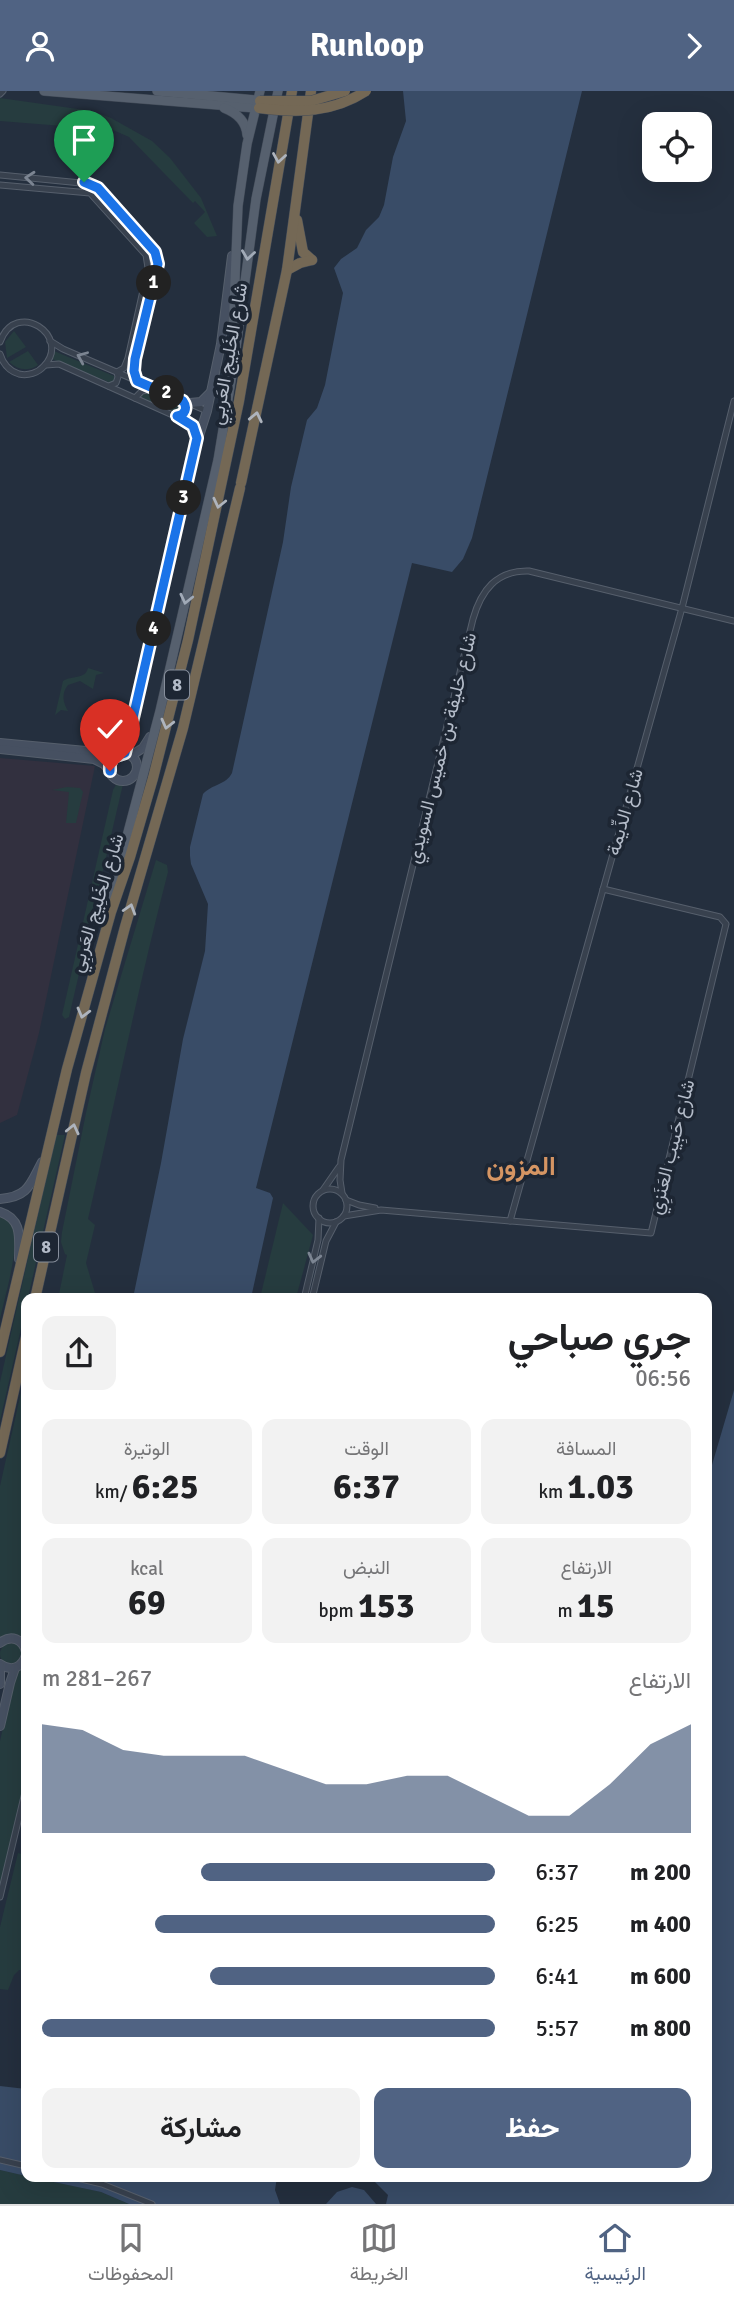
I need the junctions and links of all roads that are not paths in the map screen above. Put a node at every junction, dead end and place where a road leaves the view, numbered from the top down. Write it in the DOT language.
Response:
graph roads {
  1 [pos="44,91"];
  2 [pos="157,91"];
  3 [pos="278,91"];
  4 [pos="292,91"];
  5 [pos="310,91"];
  6 [pos="345,91"];
  7 [pos="366,91"];
  8 [pos="258,102"];
  9 [pos="216,106"];
  10 [pos="247,144"];
  11 [pos="0,175"];
  12 [pos="0,184"];
  13 [pos="295,216"];
  14 [pos="236,229"];
  15 [pos="287,269"];
  16 [pos="0,339"];
  17 [pos="50,341"];
  18 [pos="131,343"];
  19 [pos="139,345"];
  20 [pos="0,355"];
  21 [pos="46,365"];
  22 [pos="117,372"];
  23 [pos="123,375"];
  24 [pos="137,381"];
  25 [pos="109,386"];
  26 [pos="125,387"];
  27 [pos="155,389"];
  28 [pos="210,393"];
  29 [pos="135,398"];
  30 [pos="181,399"];
  31 [pos="734,401"];
  32 [pos="190,403"];
  33 [pos="207,411"];
  34 [pos="177,416"];
  35 [pos="197,442"];
  36 [pos="218,460"];
  37 [pos="682,608"];
  38 [pos="734,621"];
  39 [pos="160,711"];
  40 [pos="0,743"];
  41 [pos="0,749"];
  42 [pos="102,753"];
  43 [pos="125,754"];
  44 [pos="85,757"];
  45 [pos="110,771"];
  46 [pos="127,780"];
  47 [pos="133,813"];
  48 [pos="603,889"];
  49 [pos="111,912"];
  50 [pos="47,1153"];
  51 [pos="341,1160"];
  52 [pos="323,1191"];
  53 [pos="342,1193"];
  54 [pos="0,1200"];
  55 [pos="346,1200"];
  56 [pos="381,1210"];
  57 [pos="0,1212"];
  58 [pos="344,1216"];
  59 [pos="318,1218"];
  60 [pos="337,1221"];
  61 [pos="510,1221"];
  62 [pos="19,1268"];
  63 [pos="36,1293"];
  64 [pos="305,1293"];
  65 [pos="313,1293"];
  66 [pos="0,1352"];
  67 [pos="21,1359"];
  68 [pos="0,1453"];
  69 [pos="21,1642"];
  70 [pos="0,1643"];
  71 [pos="0,1665"];
  72 [pos="21,1666"];
  73 [pos="0,1684"];
  74 [pos="0,1725"];
  75 [pos="21,1810"];
  76 [pos="0,1897"];
  77 [pos="0,2160"];
  78 [pos="21,2165"];
  79 [pos="94,2182"];
  80 [pos="152,2204"];
  1 -- 9 [label="main road"];
  2 -- 8 [label="main road"];
  3 -- 36 [label="main road, one-way"];
  4 -- 49 [label="highway, شارع الخَلِيج العَربِي / 8, one-way"];
  5 -- 13 [label="highway, شارع الخَلِيج العَربِي / 8"];
  6 -- 8 [label="highway, bridge"];
  7 -- 8 [label="highway, bridge"];
  8 -- 9 [label="main road"];
  8 -- 10 [label="main road"];
  9 -- 10 [label="main road"];
  10 -- 14 [label="main road"];
  19 -- 11 [label="street, one-way"];
  12 -- 18 [label="street"];
  13 -- 15 [label="highway, شارع الخَلِيج العَربِي / 8"];
  13 -- 15 [label="highway"];
  14 -- 28 [label="street"];
  14 -- 36 [label="main road"];
  63 -- 15 [label="highway, شارع الخَلِيج العَربِي / 8, one-way"];
  16 -- 17 [label="street"];
  17 -- 21 [label="street"];
  22 -- 17 [label="street, one-way"];
  18 -- 19 [label="street"];
  18 -- 22 [label="street"];
  19 -- 24 [label="street"];
  20 -- 21 [label="street"];
  21 -- 25 [label="street"];
  22 -- 23 [label="street"];
  22 -- 25 [label="street"];
  23 -- 24 [label="street"];
  23 -- 26 [label="street"];
  24 -- 27 [label="street"];
  25 -- 26 [label="street"];
  26 -- 29 [label="street"];
  27 -- 29 [label="street"];
  27 -- 30 [label="street"];
  28 -- 32 [label="street"];
  28 -- 33 [label="street"];
  29 -- 34 [label="street"];
  30 -- 32 [label="street"];
  30 -- 34 [label="street"];
  31 -- 37 [label="street, شارع الدِّيمة"];
  32 -- 33 [label="street"];
  33 -- 35 [label="street"];
  34 -- 35 [label="street"];
  35 -- 43 [label="street"];
  36 -- 39 [label="main road, one-way"];
  37 -- 38 [label="street, شارع خليفة بن خميس السويدي"];
  37 -- 48 [label="street, شارع الدِّيمة"];
  37 -- 51 [label="street, شارع خليفة بن خميس السويدي"];
  39 -- 43 [label="street"];
  39 -- 47 [label="main road"];
  40 -- 42 [label="street"];
  41 -- 44 [label="street"];
  42 -- 43 [label="street"];
  42 -- 44 [label="street"];
  43 -- 45 [label="street"];
  43 -- 46 [label="street"];
  44 -- 45 [label="street"];
  45 -- 46 [label="street"];
  46 -- 47 [label="street"];
  47 -- 49 [label="main road"];
  48 -- 61 [label="street, شارع الدِّيمة"];
  48 -- 61 [label="street, شارع حَبِيب العَنَزِي"];
  49 -- 50 [label="highway, شارع الخَلِيج العَربِي / 8, one-way"];
  50 -- 54 [label="street"];
  50 -- 62 [label="highway, شارع الخَلِيج العَربِي / 8"];
  51 -- 52 [label="street, شارع خليفة بن خميس السويدي"];
  51 -- 53 [label="street, شارع خليفة بن خميس السويدي"];
  52 -- 53 [label="street"];
  52 -- 59 [label="street"];
  53 -- 55 [label="street"];
  54 -- 57 [label="street"];
  55 -- 56 [label="street, شارع حَبِيب العَنَزِي"];
  55 -- 58 [label="street"];
  56 -- 58 [label="street, شارع حَبِيب العَنَزِي"];
  56 -- 61 [label="street, شارع حَبِيب العَنَزِي"];
  57 -- 62 [label="street"];
  58 -- 60 [label="street"];
  59 -- 60 [label="street"];
  59 -- 64 [label="street, one-way"];
  60 -- 65 [label="street"];
  62 -- 66 [label="highway, شارع الخَلِيج العَربِي / 8"];
  67 -- 68 [label="highway"];
  69 -- 70 [label="street"];
  71 -- 72 [label="street"];
  71 -- 73 [label="street"];
  72 -- 74 [label="street"];
  75 -- 76 [label="street"];
  77 -- 78 [label="street"];
  79 -- 80 [label="street"];
}
